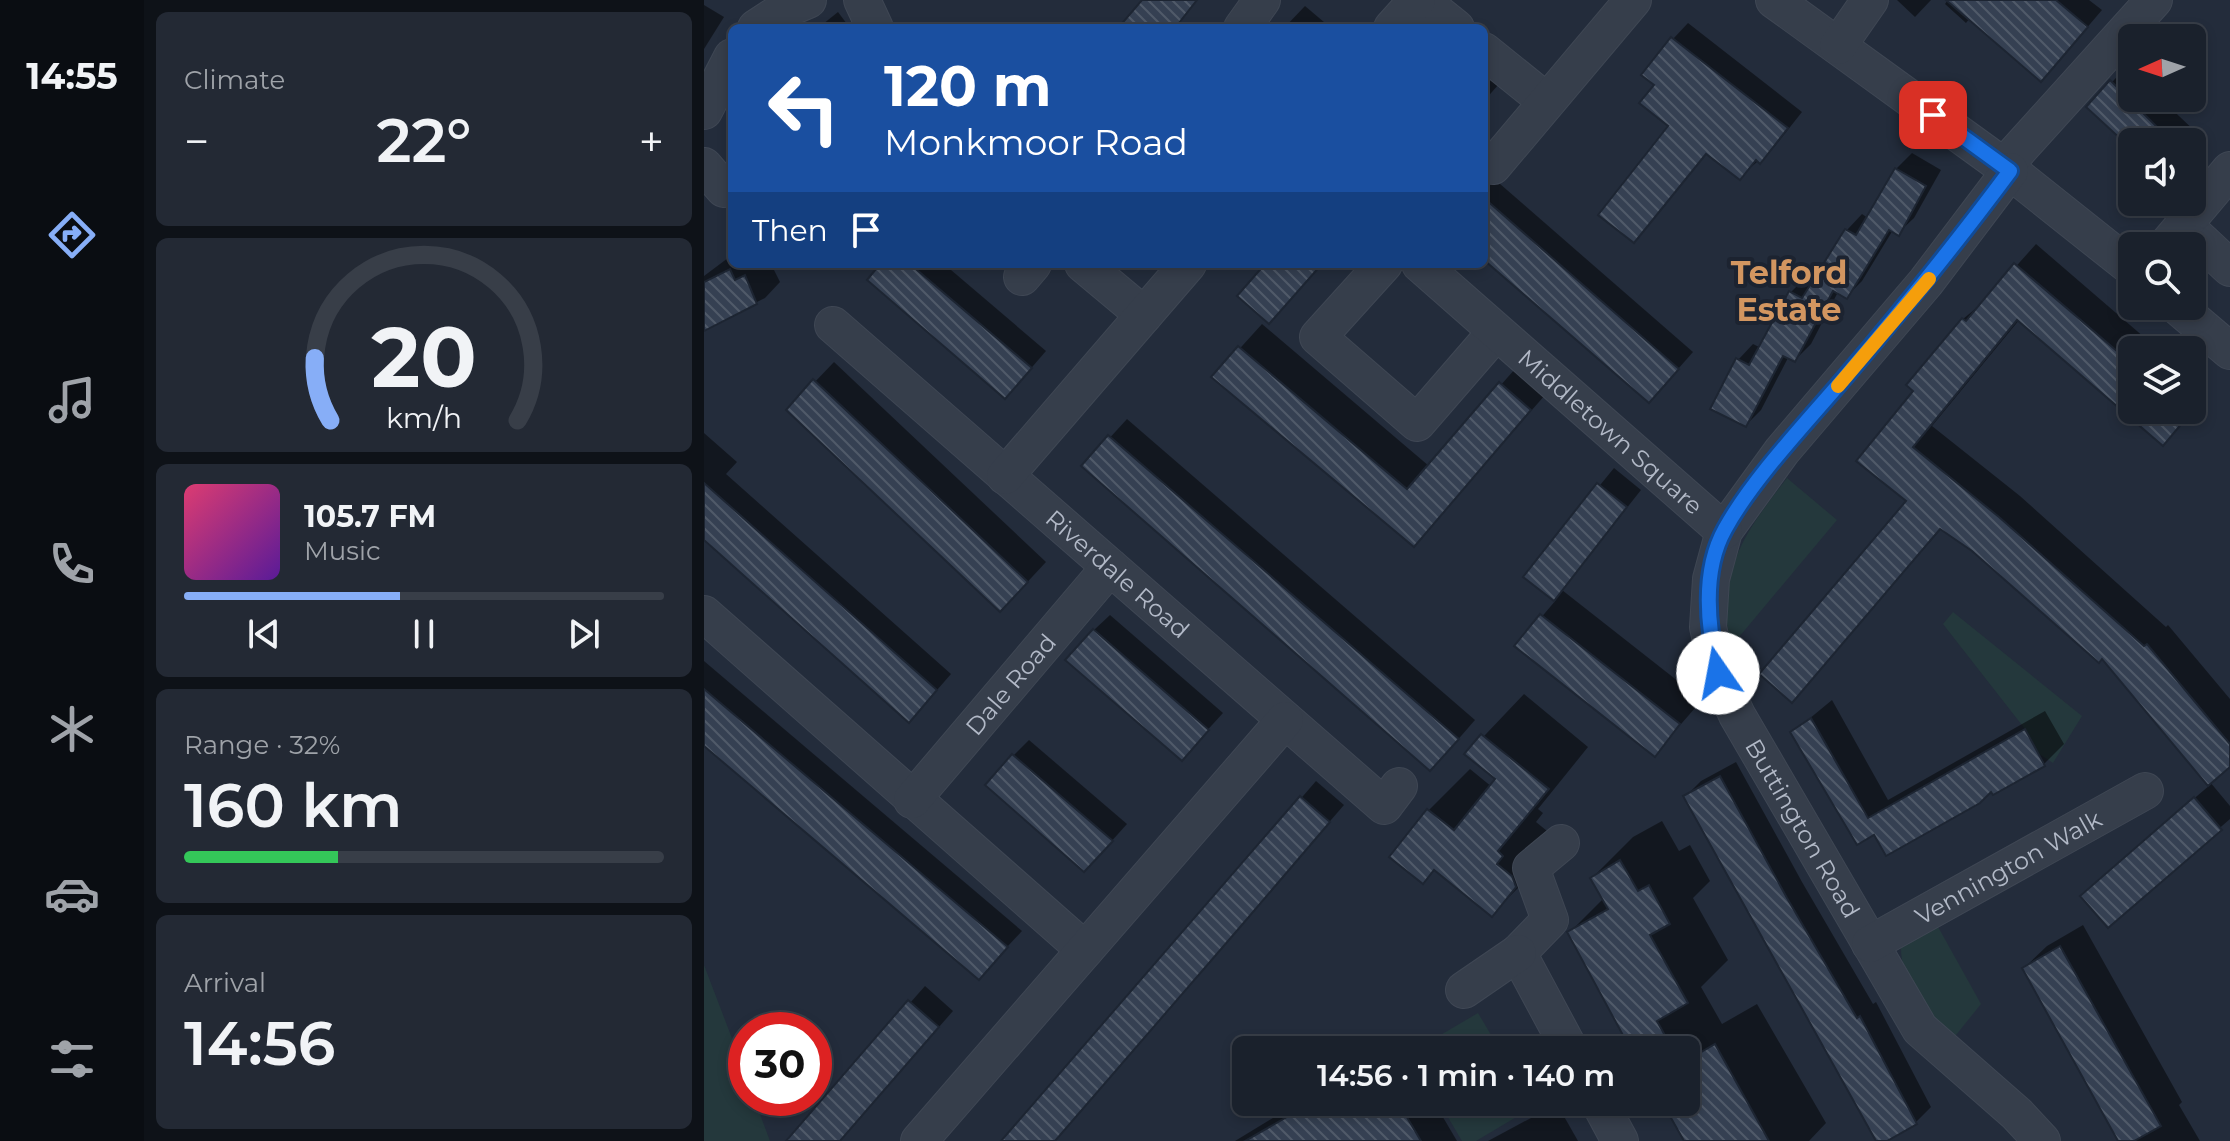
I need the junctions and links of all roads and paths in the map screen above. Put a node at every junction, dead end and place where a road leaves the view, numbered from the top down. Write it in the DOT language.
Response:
graph roads {
  1 [pos="808,0"];
  2 [pos="862,0"];
  3 [pos="1262,0"];
  4 [pos="1419,0"];
  5 [pos="1633,0"];
  6 [pos="1774,0"];
  7 [pos="1870,0"];
  8 [pos="2154,0"];
  9 [pos="762,24"];
  10 [pos="873,24"];
  11 [pos="1245,24"];
  12 [pos="1396,24"];
  13 [pos="1451,24"];
  14 [pos="1838,46"];
  15 [pos="1488,54"];
  16 [pos="728,65"];
  17 [pos="1546,101"];
  18 [pos="704,111"];
  19 [pos="1493,166"];
  20 [pos="2007,168"];
  21 [pos="2230,170"];
  22 [pos="2178,232"];
  23 [pos="2206,254"];
  24 [pos="2118,257"];
  25 [pos="1088,268"];
  26 [pos="1185,268"];
  27 [pos="1380,268"];
  28 [pos="1424,268"];
  29 [pos="2230,268"];
  30 [pos="1144,315"];
  31 [pos="2193,320"];
  32 [pos="833,325"];
  33 [pos="1495,333"];
  34 [pos="2230,351"];
  35 [pos="1005,476"];
  36 [pos="1724,531"];
  37 [pos="1110,567"];
  38 [pos="704,614"];
  39 [pos="1285,720"];
  40 [pos="1399,786"];
  41 [pos="2145,791"];
  42 [pos="912,800"];
  43 [pos="1561,843"];
  44 [pos="1870,944"];
  45 [pos="1085,950"];
  46 [pos="1518,953"];
  47 [pos="1464,990"];
  48 [pos="1562,1036"];
  49 [pos="1607,1116"];
  50 [pos="919,1141"];
  51 [pos="1620,1141"];
  52 [pos="2042,1141"];
  1 -- 9 [label="street"];
  2 -- 10 [label="street"];
  3 -- 11 [label="street"];
  4 -- 12 [label="street"];
  4 -- 13 [label="street"];
  5 -- 17 [label="street"];
  6 -- 14 [label="street"];
  7 -- 14 [label="street"];
  8 -- 20 [label="street, Buttington Road"];
  14 -- 20 [label="street"];
  15 -- 17 [label="street"];
  16 -- 18 [label="street"];
  17 -- 19 [label="street"];
  20 -- 24 [label="street"];
  20 -- 36 [label="street, Buttington Road"];
  21 -- 22 [label="street"];
  23 -- 29 [label="street"];
  25 -- 30 [label="street"];
  26 -- 30 [label="street"];
  27 -- 33 [label="street, Middletown Square"];
  28 -- 33 [label="street, Middletown Square"];
  30 -- 35 [label="street"];
  31 -- 34 [label="street"];
  32 -- 35 [label="street, Riverdale Road"];
  33 -- 36 [label="street, Middletown Square"];
  35 -- 37 [label="street, Riverdale Road"];
  36 -- 44 [label="street, Buttington Road"];
  37 -- 39 [label="street, Riverdale Road"];
  37 -- 42 [label="street, Dale Road"];
  38 -- 42 [label="street"];
  39 -- 40 [label="street, Riverdale Road"];
  39 -- 45 [label="street"];
  41 -- 44 [label="street, Vennington Walk"];
  42 -- 45 [label="street"];
  43 -- 46 [label="street"];
  44 -- 52 [label="street, Buttington Road"];
  45 -- 50 [label="street"];
  46 -- 47 [label="street"];
  46 -- 48 [label="street"];
  49 -- 51 [label="street"];
}
